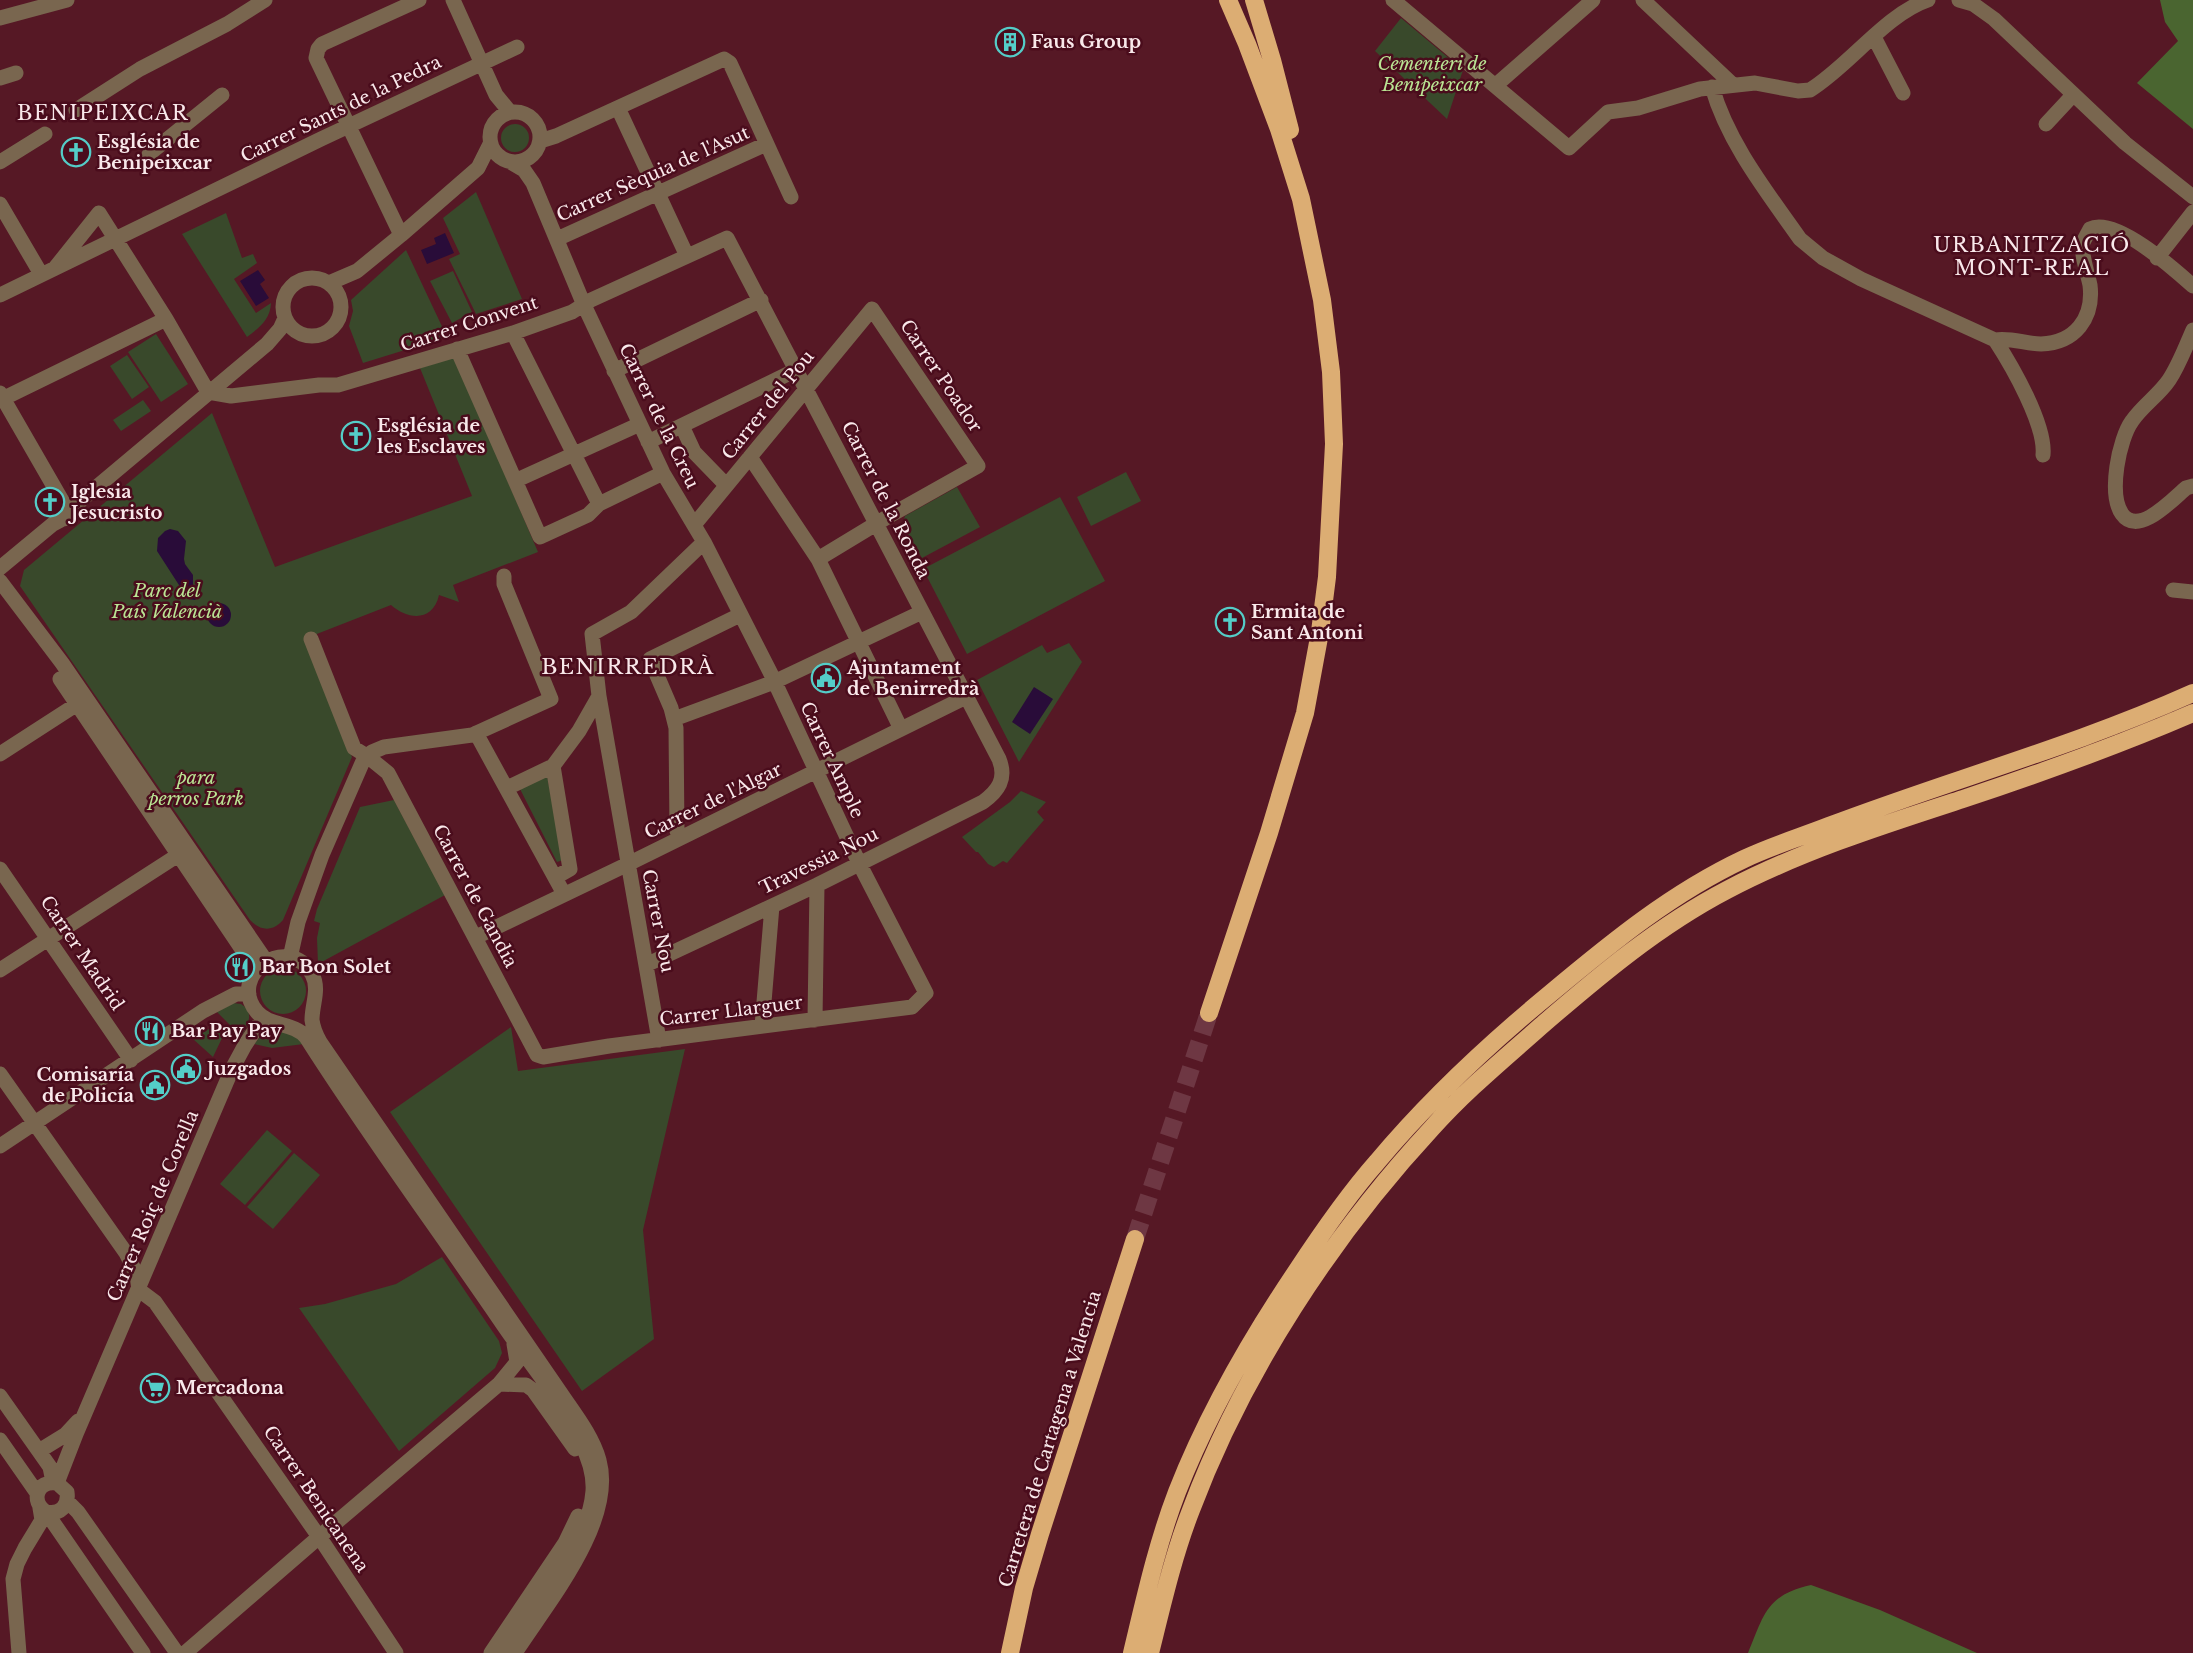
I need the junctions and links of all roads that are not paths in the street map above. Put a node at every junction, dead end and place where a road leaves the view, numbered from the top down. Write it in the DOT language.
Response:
graph roads {
  1 [pos="67,0"];
  2 [pos="265,0"];
  3 [pos="419,0"];
  4 [pos="453,0"];
  5 [pos="1217,0"];
  6 [pos="1228,0"];
  7 [pos="1254,0"];
  8 [pos="1393,0"];
  9 [pos="1593,0"];
  10 [pos="1643,0"];
  11 [pos="1928,0"];
  12 [pos="1959,0"];
  13 [pos="0,18"];
  14 [pos="1874,38"];
  15 [pos="518,47"];
  16 [pos="482,63"];
  17 [pos="15,73"];
  18 [pos="0,78"];
  19 [pos="1732,84"];
  20 [pos="1496,85"];
  21 [pos="1712,87"];
  22 [pos="1903,93"];
  23 [pos="222,94"];
  24 [pos="496,95"];
  25 [pos="2073,95"];
  26 [pos="618,108"];
  27 [pos="76,111"];
  28 [pos="510,112"];
  29 [pos="494,123"];
  30 [pos="2046,124"];
  31 [pos="350,126"];
  32 [pos="45,134"];
  33 [pos="539,136"];
  34 [pos="490,144"];
  35 [pos="766,144"];
  36 [pos="149,154"];
  37 [pos="531,157"];
  38 [pos="0,162"];
  39 [pos="509,162"];
  40 [pos="478,168"];
  41 [pos="533,183"];
  42 [pos="657,193"];
  43 [pos="791,197"];
  44 [pos="2193,197"];
  45 [pos="1301,199"];
  46 [pos="0,204"];
  47 [pos="2193,212"];
  48 [pos="1306,225"];
  49 [pos="401,235"];
  50 [pos="727,238"];
  51 [pos="557,239"];
  52 [pos="117,240"];
  53 [pos="687,256"];
  54 [pos="2157,258"];
  55 [pos="48,271"];
  56 [pos="357,271"];
  57 [pos="330,283"];
  58 [pos="2193,286"];
  59 [pos="0,295"];
  60 [pos="340,298"];
  61 [pos="761,300"];
  62 [pos="584,305"];
  63 [pos="872,309"];
  64 [pos="285,318"];
  65 [pos="166,319"];
  66 [pos="2193,330"];
  67 [pos="513,333"];
  68 [pos="304,335"];
  69 [pos="1995,340"];
  70 [pos="267,344"];
  71 [pos="458,350"];
  72 [pos="796,370"];
  73 [pos="614,371"];
  74 [pos="806,389"];
  75 [pos="208,392"];
  76 [pos="1,397"];
  77 [pos="640,424"];
  78 [pos="682,426"];
  79 [pos="648,442"];
  80 [pos="572,454"];
  81 [pos="2043,455"];
  82 [pos="750,457"];
  83 [pos="663,473"];
  84 [pos="517,480"];
  85 [pos="726,485"];
  86 [pos="2193,486"];
  87 [pos="599,504"];
  88 [pos="65,512"];
  89 [pos="877,523"];
  90 [pos="694,525"];
  91 [pos="704,542"];
  92 [pos="12,558"];
  93 [pos="818,559"];
  94 [pos="0,568"];
  95 [pos="504,576"];
  96 [pos="2,586"];
  97 [pos="2174,590"];
  98 [pos="2193,592"];
  99 [pos="922,612"];
  100 [pos="740,615"];
  101 [pos="311,639"];
  102 [pos="859,643"];
  103 [pos="774,682"];
  104 [pos="2193,693"];
  105 [pos="599,696"];
  106 [pos="966,697"];
  107 [pos="81,701"];
  108 [pos="2193,713"];
  109 [pos="674,719"];
  110 [pos="901,729"];
  111 [pos="476,733"];
  112 [pos="0,754"];
  113 [pos="366,759"];
  114 [pos="553,765"];
  115 [pos="817,772"];
  116 [pos="1001,783"];
  117 [pos="507,788"];
  118 [pos="680,838"];
  119 [pos="183,852"];
  120 [pos="859,863"];
  121 [pos="628,864"];
  122 [pos="0,869"];
  123 [pos="556,877"];
  124 [pos="817,885"];
  125 [pos="564,894"];
  126 [pos="771,906"];
  127 [pos="476,937"];
  128 [pos="48,938"];
  129 [pos="290,958"];
  130 [pos="648,964"];
  131 [pos="261,966"];
  132 [pos="0,970"];
  133 [pos="926,993"];
  134 [pos="249,994"];
  135 [pos="313,1004"];
  136 [pos="1209,1013"];
  137 [pos="263,1018"];
  138 [pos="815,1020"];
  139 [pos="282,1024"];
  140 [pos="762,1026"];
  141 [pos="659,1040"];
  142 [pos="537,1055"];
  143 [pos="131,1060"];
  144 [pos="0,1074"];
  145 [pos="34,1123"];
  146 [pos="0,1146"];
  147 [pos="1135,1239"];
  148 [pos="157,1245"];
  149 [pos="126,1253"];
  150 [pos="139,1290"];
  151 [pos="514,1341"];
  152 [pos="542,1379"];
  153 [pos="499,1384"];
  154 [pos="0,1396"];
  155 [pos="86,1412"];
  156 [pos="0,1440"];
  157 [pos="39,1451"];
  158 [pos="55,1483"];
  159 [pos="67,1501"];
  160 [pos="41,1504"];
  161 [pos="319,1537"];
  162 [pos="19,1653"];
  163 [pos="143,1653"];
  164 [pos="177,1653"];
  165 [pos="185,1653"];
  166 [pos="396,1653"];
  167 [pos="491,1653"];
  168 [pos="506,1653"];
  169 [pos="514,1653"];
  170 [pos="1010,1653"];
  171 [pos="1132,1653"];
  172 [pos="1150,1653"];
  1 -- 13 [label="street"];
  2 -- 27 [label="street"];
  3 -- 31 [label="street"];
  4 -- 16 [label="street"];
  5 -- 45 [label="highway"];
  6 -- 45 [label="highway"];
  7 -- 48 [label="highway"];
  8 -- 20 [label="street"];
  9 -- 20 [label="street"];
  10 -- 19 [label="street"];
  11 -- 14 [label="street"];
  12 -- 25 [label="street"];
  14 -- 19 [label="street"];
  14 -- 22 [label="street"];
  15 -- 16 [label="street, Carrer Sants de la Pedra"];
  16 -- 24 [label="street"];
  16 -- 31 [label="street, Carrer Sants de la Pedra"];
  17 -- 18 [label="street"];
  19 -- 21 [label="street"];
  20 -- 21 [label="street"];
  21 -- 69 [label="street"];
  23 -- 36 [label="street"];
  24 -- 28 [label="street"];
  24 -- 29 [label="street"];
  25 -- 30 [label="street"];
  25 -- 44 [label="street"];
  26 -- 33 [label="street"];
  26 -- 35 [label="street"];
  26 -- 42 [label="street"];
  28 -- 29 [label="street"];
  28 -- 33 [label="street"];
  29 -- 34 [label="street"];
  31 -- 49 [label="street"];
  31 -- 52 [label="street, Carrer Sants de la Pedra"];
  32 -- 38 [label="street"];
  33 -- 37 [label="street"];
  34 -- 39 [label="street"];
  34 -- 40 [label="street"];
  35 -- 42 [label="street, Carrer Sèquia de l'Asut"];
  35 -- 43 [label="street"];
  37 -- 39 [label="street"];
  37 -- 41 [label="street"];
  39 -- 40 [label="street"];
  39 -- 41 [label="street"];
  40 -- 49 [label="street"];
  41 -- 51 [label="street, Carrer de la Creu"];
  42 -- 51 [label="street, Carrer Sèquia de l'Asut"];
  42 -- 53 [label="street"];
  45 -- 48 [label="highway"];
  46 -- 55 [label="street"];
  47 -- 54 [label="street"];
  48 -- 136 [label="highway"];
  49 -- 56 [label="street"];
  50 -- 53 [label="street, Carrer Convent"];
  50 -- 61 [label="street, Carrer de la Ronda"];
  51 -- 62 [label="street, Carrer de la Creu"];
  52 -- 55 [label="street, Carrer Sants de la Pedra"];
  52 -- 55 [label="street"];
  52 -- 65 [label="street"];
  53 -- 62 [label="street, Carrer Convent"];
  54 -- 58 [label="street"];
  54 -- 69 [label="street"];
  55 -- 59 [label="street, Carrer Sants de la Pedra"];
  56 -- 57 [label="street"];
  56 -- 60 [label="street"];
  57 -- 60 [label="street"];
  57 -- 64 [label="street"];
  60 -- 68 [label="street"];
  61 -- 72 [label="street, Carrer de la Ronda"];
  61 -- 73 [label="street"];
  62 -- 67 [label="street, Carrer Convent"];
  62 -- 73 [label="street, Carrer de la Creu"];
  63 -- 74 [label="street, Carrer del Pou"];
  63 -- 89 [label="street, Carrer Poador"];
  64 -- 68 [label="street"];
  64 -- 70 [label="street"];
  65 -- 75 [label="street"];
  65 -- 76 [label="street"];
  66 -- 86 [label="street"];
  67 -- 71 [label="street, Carrer Convent"];
  67 -- 80 [label="street"];
  68 -- 70 [label="street"];
  69 -- 81 [label="street"];
  70 -- 75 [label="street"];
  71 -- 75 [label="street, Carrer Convent"];
  71 -- 84 [label="street"];
  72 -- 74 [label="street, Carrer de la Ronda"];
  72 -- 78 [label="street"];
  73 -- 77 [label="street, Carrer de la Creu"];
  74 -- 82 [label="street, Carrer del Pou"];
  74 -- 89 [label="street, Carrer de la Ronda"];
  75 -- 88 [label="street"];
  76 -- 88 [label="street"];
  77 -- 79 [label="street, Carrer de la Creu"];
  77 -- 80 [label="street"];
  78 -- 79 [label="street"];
  78 -- 85 [label="street"];
  79 -- 83 [label="street, Carrer de la Creu"];
  80 -- 84 [label="street"];
  80 -- 87 [label="street"];
  82 -- 85 [label="street, Carrer del Pou"];
  82 -- 93 [label="street"];
  83 -- 87 [label="street"];
  83 -- 90 [label="street, Carrer de la Creu"];
  84 -- 87 [label="street"];
  85 -- 90 [label="street, Carrer del Pou"];
  88 -- 92 [label="street"];
  89 -- 93 [label="street"];
  89 -- 99 [label="street, Carrer de la Ronda"];
  90 -- 91 [label="street, Carrer de la Creu"];
  91 -- 100 [label="street, Carrer Ample"];
  91 -- 105 [label="street, Carrer Nou"];
  92 -- 94 [label="street"];
  92 -- 96 [label="street"];
  93 -- 102 [label="street"];
  95 -- 111 [label="street"];
  96 -- 107 [label="street"];
  97 -- 98 [label="street"];
  99 -- 102 [label="street"];
  99 -- 106 [label="street, Carrer de la Ronda"];
  100 -- 103 [label="street, Carrer Ample"];
  100 -- 109 [label="street"];
  101 -- 113 [label="street, Carrer de Gandia"];
  102 -- 103 [label="street"];
  102 -- 110 [label="street"];
  103 -- 109 [label="street"];
  103 -- 115 [label="street, Carrer Ample"];
  104 -- 171 [label="highway"];
  105 -- 114 [label="street"];
  105 -- 121 [label="street, Carrer Nou"];
  106 -- 110 [label="street, Carrer de l'Algar"];
  106 -- 116 [label="street, Carrer de la Ronda"];
  107 -- 112 [label="street"];
  107 -- 119 [label="street"];
  108 -- 172 [label="highway"];
  109 -- 118 [label="street"];
  110 -- 115 [label="street, Carrer de l'Algar"];
  111 -- 113 [label="street"];
  111 -- 117 [label="street"];
  113 -- 127 [label="street, Carrer de Gandia"];
  113 -- 129 [label="street"];
  114 -- 117 [label="street"];
  114 -- 123 [label="street"];
  115 -- 118 [label="street, Carrer de l'Algar"];
  115 -- 120 [label="street, Carrer Ample"];
  116 -- 120 [label="street, Travessia Nou"];
  117 -- 123 [label="street"];
  118 -- 121 [label="street, Carrer de l'Algar"];
  119 -- 128 [label="street"];
  119 -- 131 [label="street"];
  120 -- 124 [label="street, Travessia Nou"];
  120 -- 133 [label="street, Carrer Ample"];
  121 -- 125 [label="street, Carrer de l'Algar"];
  121 -- 130 [label="street, Carrer Nou"];
  122 -- 128 [label="street, Carrer Madrid"];
  123 -- 125 [label="street"];
  124 -- 126 [label="street, Travessia Nou"];
  124 -- 138 [label="street"];
  125 -- 127 [label="street, Carrer de l'Algar"];
  126 -- 130 [label="street, Travessia Nou"];
  126 -- 140 [label="street"];
  127 -- 142 [label="street, Carrer de Gandia"];
  128 -- 132 [label="street"];
  128 -- 143 [label="street, Carrer Madrid"];
  129 -- 131 [label="street"];
  129 -- 135 [label="street"];
  130 -- 141 [label="street, Carrer Nou"];
  131 -- 134 [label="street"];
  133 -- 138 [label="street, Carrer Llarguer"];
  134 -- 137 [label="street"];
  134 -- 143 [label="street"];
  135 -- 139 [label="street"];
  135 -- 169 [label="street"];
  137 -- 139 [label="street"];
  137 -- 148 [label="street, Carrer Roiç de Corella"];
  138 -- 140 [label="street, Carrer Llarguer"];
  139 -- 151 [label="street"];
  140 -- 141 [label="street, Carrer Llarguer"];
  141 -- 142 [label="street, Carrer Llarguer"];
  143 -- 145 [label="street"];
  144 -- 145 [label="street"];
  145 -- 146 [label="street"];
  145 -- 149 [label="street"];
  147 -- 170 [label="highway, Carretera de Cartagena a Valencia"];
  148 -- 149 [label="street"];
  148 -- 150 [label="street, Carrer Roiç de Corella"];
  149 -- 150 [label="street"];
  150 -- 155 [label="street, Carrer Roiç de Corella"];
  150 -- 161 [label="street, Carrer Benicanena"];
  151 -- 152 [label="street"];
  151 -- 153 [label="street"];
  152 -- 153 [label="street"];
  152 -- 168 [label="street"];
  153 -- 161 [label="street"];
  153 -- 167 [label="street"];
  154 -- 157 [label="street"];
  155 -- 157 [label="street, Carrer Roiç de Corella"];
  155 -- 158 [label="street, Carrer Roiç de Corella"];
  156 -- 160 [label="street"];
  157 -- 158 [label="street"];
  158 -- 159 [label="street"];
  158 -- 160 [label="street"];
  159 -- 160 [label="street"];
  159 -- 164 [label="street"];
  160 -- 162 [label="street"];
  160 -- 163 [label="street"];
  161 -- 165 [label="street"];
  161 -- 166 [label="street, Carrer Benicanena"];
}
